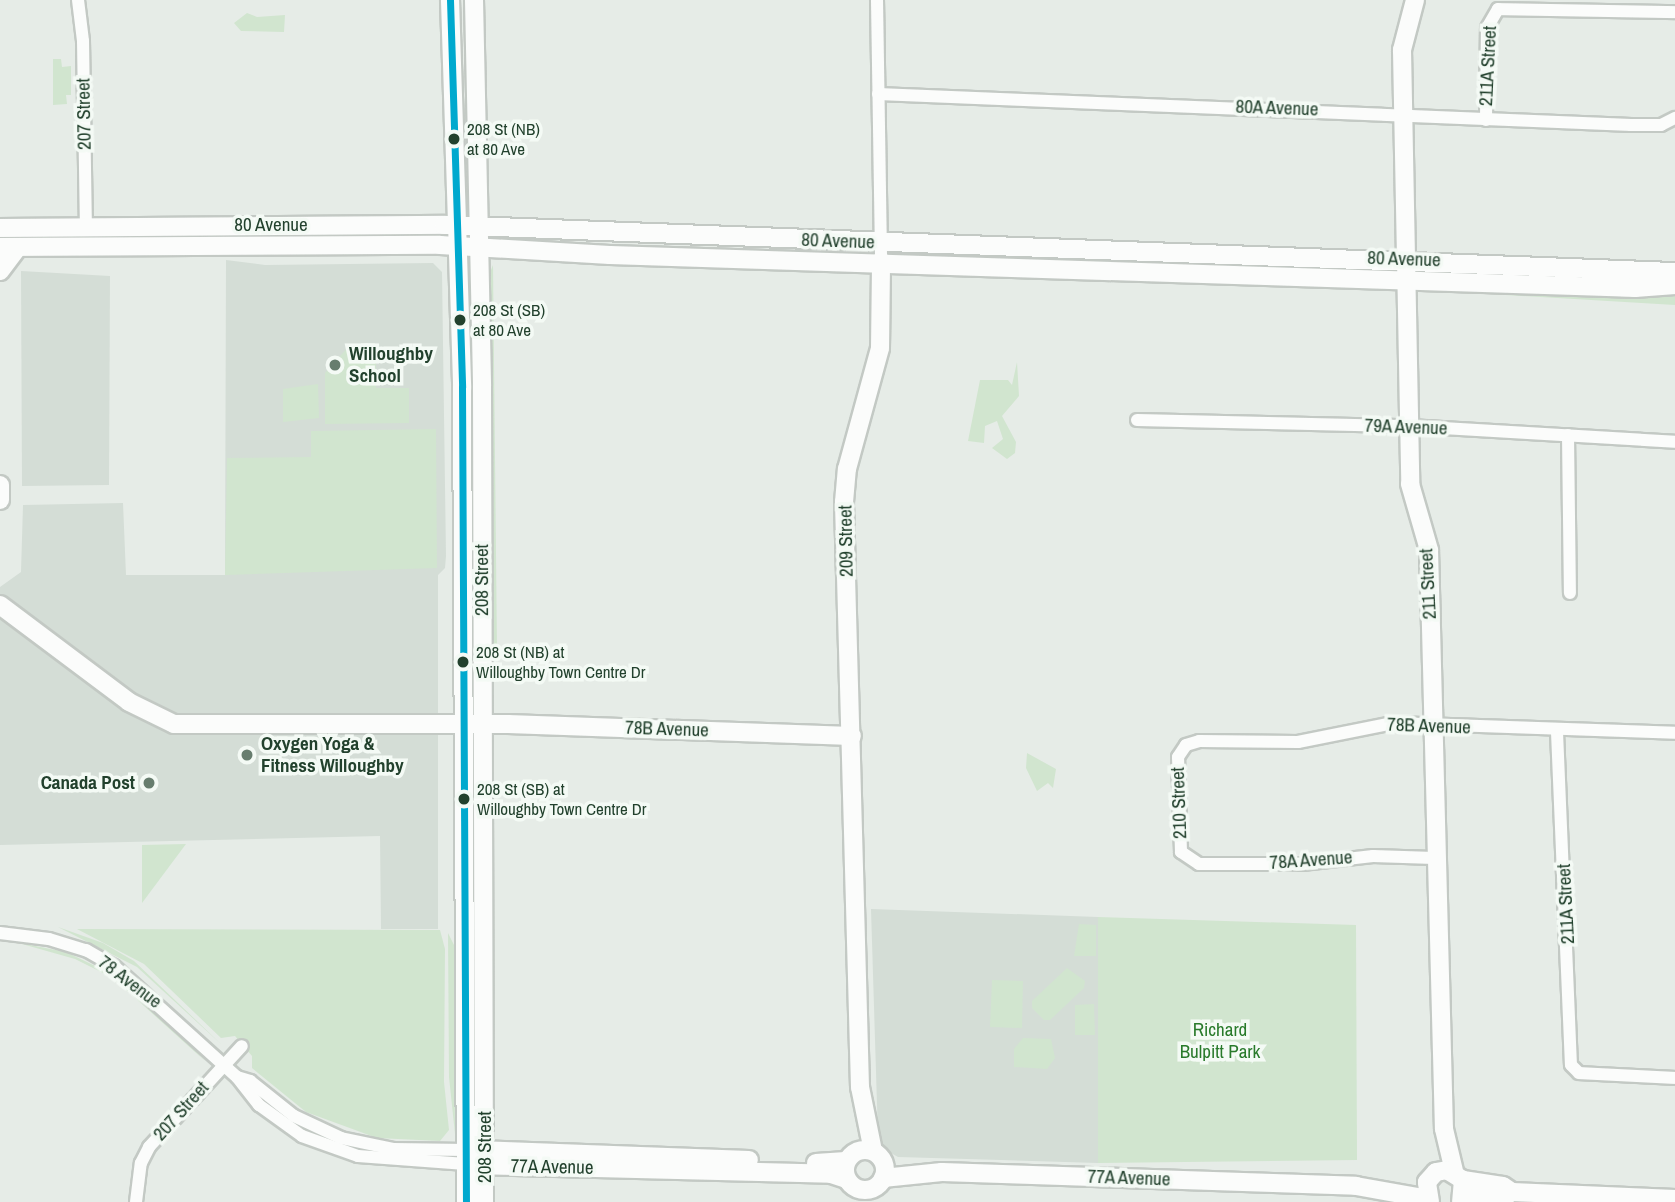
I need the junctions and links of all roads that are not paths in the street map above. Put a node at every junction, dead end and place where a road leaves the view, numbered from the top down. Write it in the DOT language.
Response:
graph roads {
  1 [pos="78,0"];
  2 [pos="450,0"];
  3 [pos="474,0"];
  4 [pos="877,0"];
  5 [pos="1415,0"];
  6 [pos="1675,12"];
  7 [pos="878,94"];
  8 [pos="1402,114"];
  9 [pos="1675,118"];
  10 [pos="1486,120"];
  11 [pos="458,226"];
  12 [pos="479,227"];
  13 [pos="0,228"];
  14 [pos="86,228"];
  15 [pos="881,242"];
  16 [pos="458,246"];
  17 [pos="9,247"];
  18 [pos="480,247"];
  19 [pos="1406,259"];
  20 [pos="881,261"];
  21 [pos="0,271"];
  22 [pos="1675,272"];
  23 [pos="1406,279"];
  24 [pos="1675,285"];
  25 [pos="1137,420"];
  26 [pos="1409,426"];
  27 [pos="1568,435"];
  28 [pos="1675,442"];
  29 [pos="0,485"];
  30 [pos="0,500"];
  31 [pos="1570,593"];
  32 [pos="0,605"];
  33 [pos="461,723"];
  34 [pos="482,724"];
  35 [pos="1432,725"];
  36 [pos="1557,732"];
  37 [pos="1675,733"];
  38 [pos="852,736"];
  39 [pos="1186,745"];
  40 [pos="1434,858"];
  41 [pos="1188,860"];
  42 [pos="0,933"];
  43 [pos="242,1046"];
  44 [pos="225,1065"];
  45 [pos="1675,1078"];
  46 [pos="860,1087"];
  47 [pos="466,1157"];
  48 [pos="485,1158"];
  49 [pos="852,1176"];
  50 [pos="877,1176"];
  51 [pos="1445,1176"];
  52 [pos="1375,1187"];
  53 [pos="1512,1192"];
  54 [pos="1607,1199"];
  55 [pos="1675,1199"];
  56 [pos="1429,1200"];
  57 [pos="1462,1200"];
  58 [pos="135,1202"];
  59 [pos="466,1202"];
  60 [pos="484,1202"];
  1 -- 14 [label="street, 207 Street"];
  2 -- 11 [label="main road, 208 Street"];
  3 -- 12 [label="main road, 208 Street"];
  4 -- 7 [label="street, 209 Street"];
  5 -- 8 [label="main road, 211 Street"];
  6 -- 10 [label="street, 211A Street"];
  7 -- 8 [label="street, 80A Avenue"];
  7 -- 15 [label="street, 209 Street"];
  8 -- 10 [label="street, 80A Avenue"];
  8 -- 19 [label="main road, 211 Street"];
  9 -- 10 [label="street, 80A Avenue"];
  11 -- 12 [label="main road, 80 Avenue"];
  11 -- 14 [label="main road, 80 Avenue"];
  11 -- 16 [label="main road, 208 Street"];
  12 -- 15 [label="main road, 80 Avenue"];
  12 -- 18 [label="main road, 208 Street"];
  13 -- 14 [label="main road, 80 Avenue"];
  15 -- 19 [label="main road, 80 Avenue"];
  15 -- 20 [label="street, 209 Street"];
  16 -- 17 [label="main road, 80 Avenue"];
  16 -- 18 [label="main road, 80 Avenue"];
  16 -- 33 [label="main road, 208 Street"];
  17 -- 21 [label="main road"];
  18 -- 20 [label="main road, 80 Avenue"];
  18 -- 34 [label="main road, 208 Street"];
  19 -- 22 [label="main road, 80 Avenue"];
  19 -- 23 [label="main road, 211 Street"];
  20 -- 23 [label="main road, 80 Avenue"];
  20 -- 38 [label="main road, 209 Street"];
  23 -- 24 [label="main road, 80 Avenue"];
  23 -- 26 [label="main road, 211 Street"];
  25 -- 26 [label="street, 79A Avenue"];
  26 -- 27 [label="street, 79A Avenue"];
  26 -- 35 [label="main road, 211 Street"];
  27 -- 28 [label="street, 79A Avenue"];
  27 -- 31 [label="street"];
  29 -- 30 [label="main road"];
  32 -- 33 [label="main road, 78B Avenue"];
  33 -- 34 [label="main road, 78B Avenue"];
  33 -- 47 [label="main road, 208 Street"];
  34 -- 38 [label="main road, 78B Avenue"];
  34 -- 48 [label="main road, 208 Street"];
  35 -- 36 [label="street, 78B Avenue"];
  35 -- 39 [label="street, 78B Avenue"];
  35 -- 40 [label="main road, 211 Street"];
  36 -- 37 [label="street, 78B Avenue"];
  36 -- 45 [label="street, 211A Street"];
  38 -- 46 [label="main road, 209 Street"];
  39 -- 41 [label="street, 210 Street"];
  40 -- 41 [label="street, 78A Avenue"];
  40 -- 51 [label="main road, 211 Street"];
  42 -- 44 [label="street, 78 Avenue"];
  43 -- 44 [label="street, 207 Street"];
  44 -- 47 [label="street, 78 Avenue"];
  44 -- 58 [label="street, 207 Street"];
  46 -- 49 [label="main road, 209 Street"];
  46 -- 50 [label="main road, 209 Street"];
  47 -- 48 [label="main road, 77A Avenue"];
  47 -- 59 [label="main road, 208 Street"];
  48 -- 49 [label="main road, 77A Avenue"];
  48 -- 60 [label="main road, 208 Street"];
  49 -- 50 [label="main road"];
  49 -- 50 [label="main road"];
  50 -- 52 [label="main road, 77A Avenue"];
  51 -- 52 [label="main road, 77A Avenue"];
  51 -- 53 [label="main road, 77A Avenue"];
  51 -- 56 [label="main road"];
  51 -- 57 [label="main road"];
  52 -- 56 [label="main road, 77A Avenue"];
  53 -- 54 [label="main road, 77A Avenue"];
  53 -- 57 [label="main road, 77A Avenue"];
  54 -- 55 [label="main road, 77A Avenue"];
}
